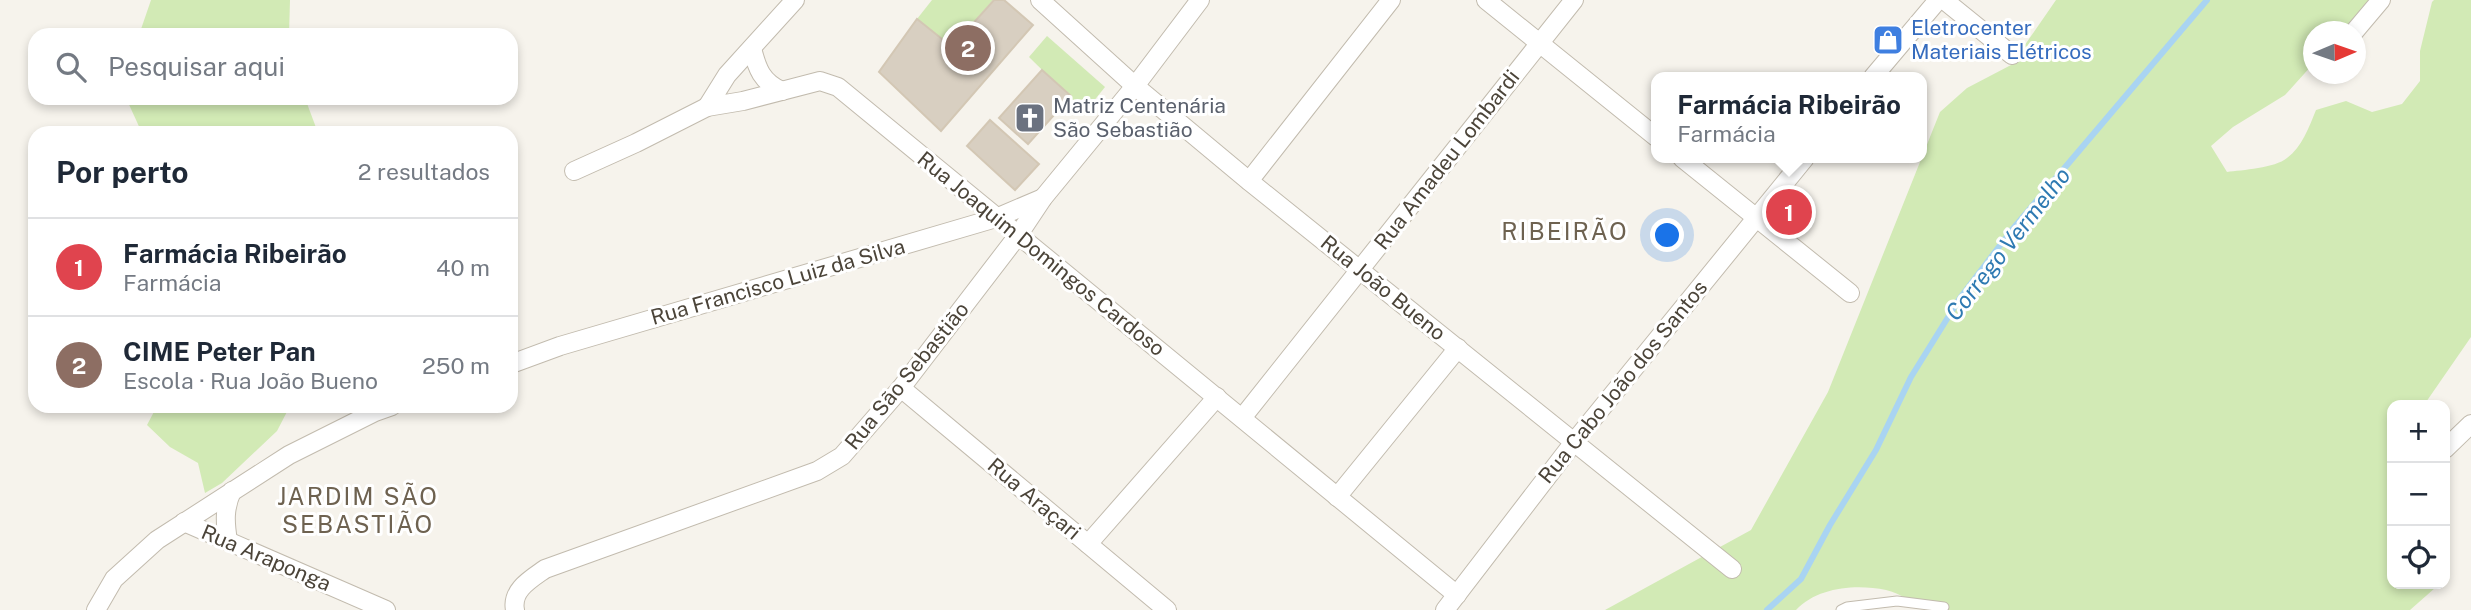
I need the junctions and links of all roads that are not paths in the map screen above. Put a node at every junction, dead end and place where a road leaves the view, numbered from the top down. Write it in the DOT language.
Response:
graph roads {
  1 [pos="795,0"];
  2 [pos="1200,0"];
  3 [pos="1391,0"];
  4 [pos="1486,0"];
  5 [pos="1574,0"];
  6 [pos="1938,0"];
  7 [pos="1944,0"];
  8 [pos="2381,0"];
  9 [pos="1046,2"];
  10 [pos="2363,21"];
  11 [pos="1540,43"];
  12 [pos="752,48"];
  13 [pos="2012,55"];
  14 [pos="1877,72"];
  15 [pos="1135,86"];
  16 [pos="782,91"];
  17 [pos="707,107"];
  18 [pos="1651,133"];
  19 [pos="1688,163"];
  20 [pos="1801,163"];
  21 [pos="574,171"];
  22 [pos="1249,181"];
  23 [pos="1043,198"];
  24 [pos="1755,217"];
  25 [pos="996,218"];
  26 [pos="1019,234"];
  27 [pos="1360,269"];
  28 [pos="1850,293"];
  29 [pos="1458,348"];
  30 [pos="518,361"];
  31 [pos="901,388"];
  32 [pos="1217,397"];
  33 [pos="373,413"];
  34 [pos="1242,418"];
  35 [pos="2471,424"];
  36 [pos="1574,442"];
  37 [pos="2450,445"];
  38 [pos="232,491"];
  39 [pos="1338,497"];
  40 [pos="184,522"];
  41 [pos="228,541"];
  42 [pos="1088,544"];
  43 [pos="1732,569"];
  44 [pos="1457,595"];
  45 [pos="1944,607"];
  46 [pos="96,610"];
  47 [pos="386,610"];
  48 [pos="516,610"];
  49 [pos="1167,610"];
  50 [pos="1445,610"];
  51 [pos="1841,610"];
  1 -- 12 [label="street"];
  2 -- 15 [label="street, Rua São Sebastião"];
  3 -- 22 [label="street"];
  4 -- 11 [label="street"];
  5 -- 11 [label="street, Rua Amadeu Lombardi"];
  6 -- 14 [label="street"];
  7 -- 13 [label="street"];
  8 -- 10 [label="street"];
  9 -- 15 [label="street, Rua João Bueno"];
  11 -- 18 [label="street"];
  11 -- 27 [label="street, Rua Amadeu Lombardi"];
  12 -- 16 [label="street"];
  12 -- 17 [label="street"];
  15 -- 22 [label="street, Rua João Bueno"];
  15 -- 23 [label="street, Rua São Sebastião"];
  16 -- 17 [label="street, Rua Joaquim Domingos Cardoso"];
  16 -- 25 [label="street, Rua Joaquim Domingos Cardoso"];
  17 -- 21 [label="street, Rua Joaquim Domingos Cardoso"];
  19 -- 24 [label="street"];
  20 -- 24 [label="street, Rua Cabo João dos Santos"];
  22 -- 27 [label="street, Rua João Bueno"];
  23 -- 25 [label="street, Rua Francisco Luiz da Silva"];
  23 -- 26 [label="street, Rua São Sebastião"];
  24 -- 28 [label="street"];
  24 -- 36 [label="street, Rua Cabo João dos Santos"];
  25 -- 26 [label="street, Rua Joaquim Domingos Cardoso"];
  25 -- 30 [label="street, Rua Francisco Luiz da Silva"];
  26 -- 31 [label="street, Rua São Sebastião"];
  26 -- 32 [label="street, Rua Joaquim Domingos Cardoso"];
  27 -- 29 [label="street, Rua João Bueno"];
  27 -- 34 [label="street, Rua Amadeu Lombardi"];
  29 -- 36 [label="street, Rua João Bueno"];
  29 -- 39 [label="street"];
  31 -- 42 [label="street, Rua Araçari"];
  31 -- 48 [label="street, Rua São Sebastião"];
  32 -- 34 [label="street, Rua Joaquim Domingos Cardoso"];
  32 -- 42 [label="street"];
  33 -- 38 [label="street"];
  34 -- 39 [label="street, Rua Joaquim Domingos Cardoso"];
  35 -- 37 [label="street"];
  36 -- 43 [label="street, Rua João Bueno"];
  36 -- 44 [label="street, Rua Cabo João dos Santos"];
  38 -- 40 [label="street"];
  38 -- 41 [label="street"];
  39 -- 44 [label="street, Rua Joaquim Domingos Cardoso"];
  40 -- 41 [label="street, Rua Araponga"];
  40 -- 46 [label="street"];
  41 -- 47 [label="street, Rua Araponga"];
  42 -- 49 [label="street, Rua Araçari"];
  44 -- 50 [label="street, Rua Cabo João dos Santos"];
  45 -- 51 [label="lane"];
}
